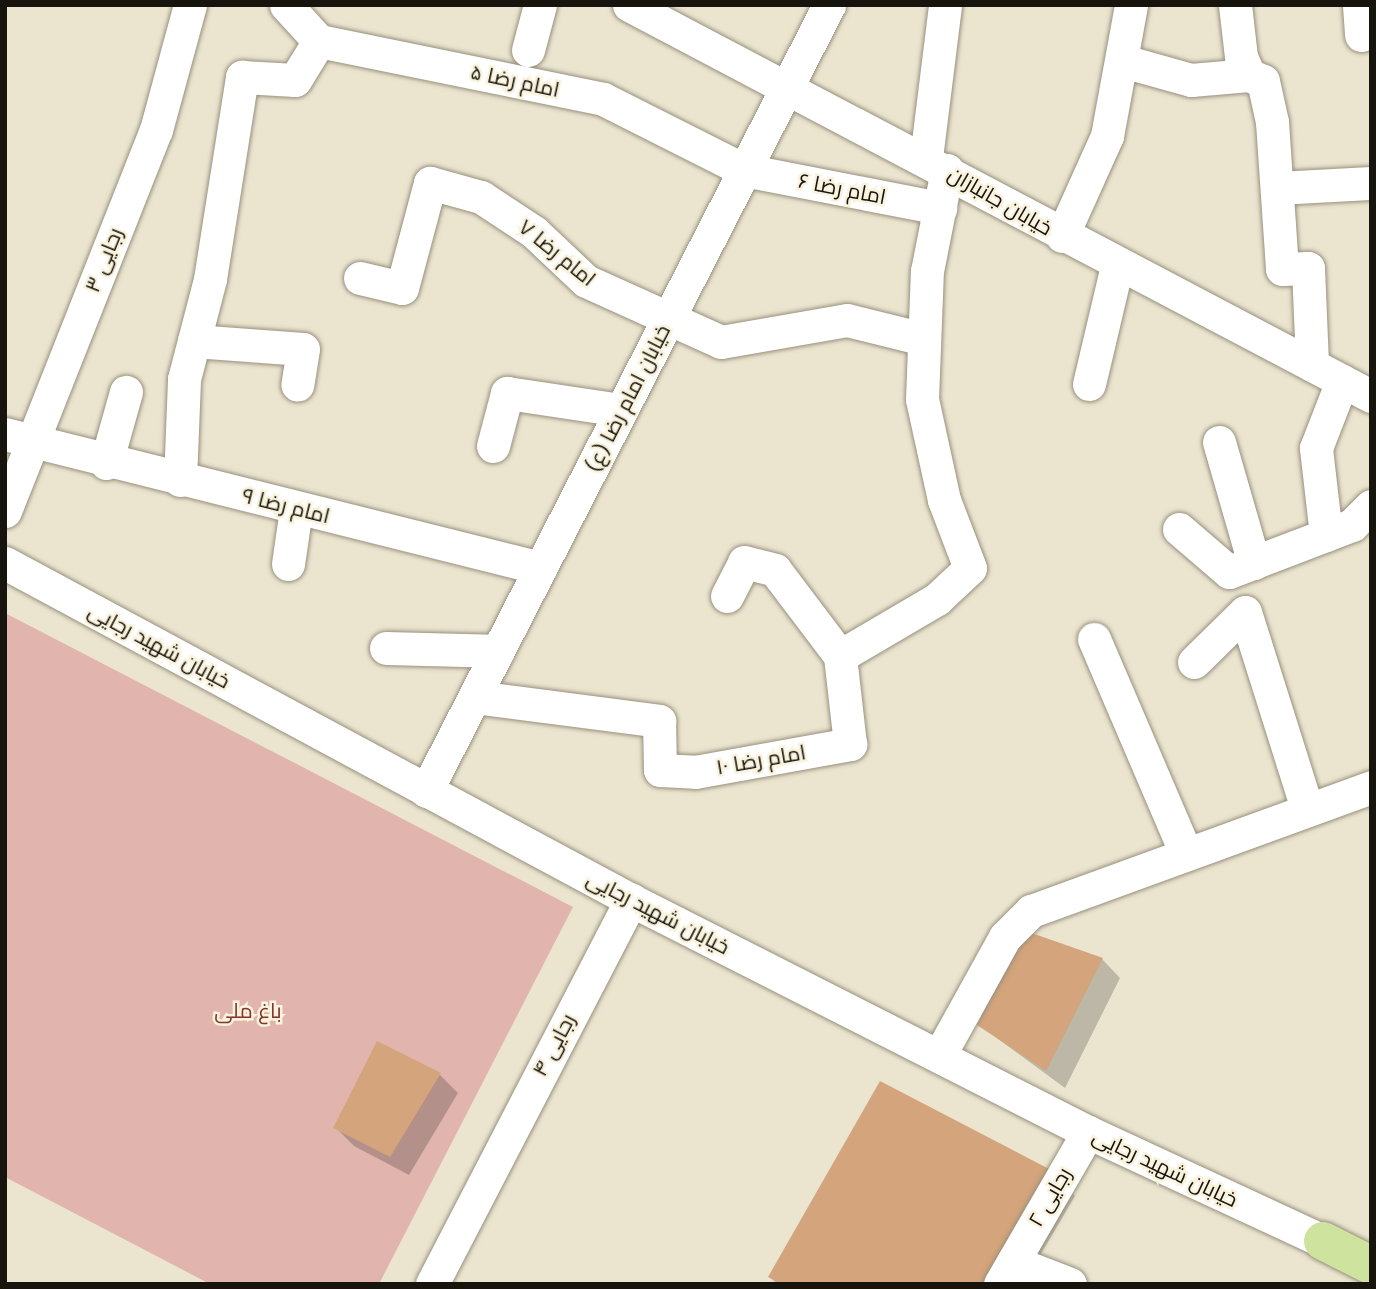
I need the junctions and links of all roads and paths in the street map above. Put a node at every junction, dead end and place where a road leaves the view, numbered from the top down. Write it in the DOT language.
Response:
graph roads {
  1 [pos="190,5"];
  2 [pos="286,5"];
  3 [pos="540,5"];
  4 [pos="629,5"];
  5 [pos="829,5"];
  6 [pos="1131,5"];
  7 [pos="1235,5"];
  8 [pos="944,9"];
  9 [pos="319,41"];
  10 [pos="528,50"];
  11 [pos="1123,61"];
  12 [pos="1250,75"];
  13 [pos="788,86"];
  14 [pos="936,164"];
  15 [pos="744,170"];
  16 [pos="1371,183"];
  17 [pos="1277,188"];
  18 [pos="940,208"];
  19 [pos="1062,236"];
  20 [pos="1117,266"];
  21 [pos="360,278"];
  22 [pos="668,318"];
  23 [pos="925,340"];
  24 [pos="194,341"];
  25 [pos="1312,365"];
  26 [pos="1342,381"];
  27 [pos="1090,384"];
  28 [pos="296,386"];
  29 [pos="126,393"];
  30 [pos="1371,396"];
  31 [pos="621,410"];
  32 [pos="18,439"];
  33 [pos="1219,442"];
  34 [pos="494,446"];
  35 [pos="106,463"];
  36 [pos="180,480"];
  37 [pos="1371,506"];
  38 [pos="296,509"];
  39 [pos="5,511"];
  40 [pos="1179,529"];
  41 [pos="1326,535"];
  42 [pos="5,563"];
  43 [pos="1254,563"];
  44 [pos="288,564"];
  45 [pos="541,568"];
  46 [pos="727,596"];
  47 [pos="1094,639"];
  48 [pos="386,648"];
  49 [pos="499,651"];
  50 [pos="840,656"];
  51 [pos="1194,662"];
  52 [pos="475,697"];
  53 [pos="1371,786"];
  54 [pos="426,791"];
  55 [pos="1306,806"];
  56 [pos="1186,855"];
  57 [pos="631,900"];
  58 [pos="939,1056"];
  59 [pos="1087,1132"];
  60 [pos="1371,1232"];
  61 [pos="1323,1241"];
  62 [pos="1371,1265"];
  63 [pos="1007,1273"];
  64 [pos="432,1284"];
  65 [pos="1070,1284"];
  1 -- 32 [label="street, رجایی ۳"];
  2 -- 9 [label="street"];
  3 -- 10 [label="street"];
  4 -- 13 [label="street, خیابان جانبازان"];
  5 -- 13 [label="street, خیابان امام رضا (ع)"];
  6 -- 11 [label="street"];
  7 -- 12 [label="street"];
  8 -- 14 [label="street"];
  9 -- 15 [label="street, امام رضا ۵"];
  9 -- 24 [label="street"];
  11 -- 12 [label="street"];
  11 -- 19 [label="street"];
  12 -- 17 [label="street"];
  13 -- 14 [label="street, خیابان جانبازان"];
  13 -- 15 [label="street, خیابان امام رضا (ع)"];
  14 -- 18 [label="street"];
  14 -- 19 [label="street, خیابان جانبازان"];
  15 -- 18 [label="street, امام رضا ۶"];
  15 -- 22 [label="street, خیابان امام رضا (ع)"];
  16 -- 17 [label="street"];
  17 -- 25 [label="street"];
  18 -- 23 [label="street"];
  19 -- 20 [label="street, خیابان جانبازان"];
  20 -- 25 [label="street, خیابان جانبازان"];
  20 -- 27 [label="street"];
  21 -- 22 [label="street, امام رضا ۷"];
  22 -- 23 [label="street"];
  22 -- 31 [label="street, خیابان امام رضا (ع)"];
  23 -- 50 [label="street"];
  24 -- 28 [label="street"];
  24 -- 36 [label="street"];
  25 -- 26 [label="street, خیابان جانبازان"];
  26 -- 30 [label="street, خیابان جانبازان"];
  26 -- 41 [label="street"];
  29 -- 35 [label="street"];
  31 -- 34 [label="street"];
  31 -- 45 [label="street, خیابان امام رضا (ع)"];
  32 -- 35 [label="street, امام رضا ۹"];
  32 -- 39 [label="street, رجایی ۳"];
  33 -- 43 [label="street"];
  35 -- 36 [label="street, امام رضا ۹"];
  36 -- 38 [label="street, امام رضا ۹"];
  37 -- 41 [label="street"];
  38 -- 44 [label="street"];
  38 -- 45 [label="street, امام رضا ۹"];
  40 -- 43 [label="street"];
  41 -- 43 [label="street"];
  42 -- 54 [label="street, خیابان شهید رجایی"];
  45 -- 49 [label="street, خیابان امام رضا (ع)"];
  46 -- 50 [label="street"];
  47 -- 56 [label="street"];
  48 -- 49 [label="street"];
  49 -- 52 [label="street, خیابان امام رضا (ع)"];
  50 -- 52 [label="street, امام رضا ۱۰"];
  51 -- 55 [label="street"];
  52 -- 54 [label="street, خیابان امام رضا (ع)"];
  53 -- 55 [label="street"];
  54 -- 57 [label="street, خیابان شهید رجایی"];
  55 -- 56 [label="street"];
  56 -- 58 [label="street"];
  57 -- 58 [label="street, خیابان شهید رجایی"];
  57 -- 64 [label="street, رجایی ۴"];
  58 -- 59 [label="street, خیابان شهید رجایی"];
  59 -- 61 [label="street, خیابان شهید رجایی"];
  59 -- 63 [label="street, رجایی ۲"];
  60 -- 61 [label="main road"];
  61 -- 62 [label="main road"];
  63 -- 65 [label="street"];
}
